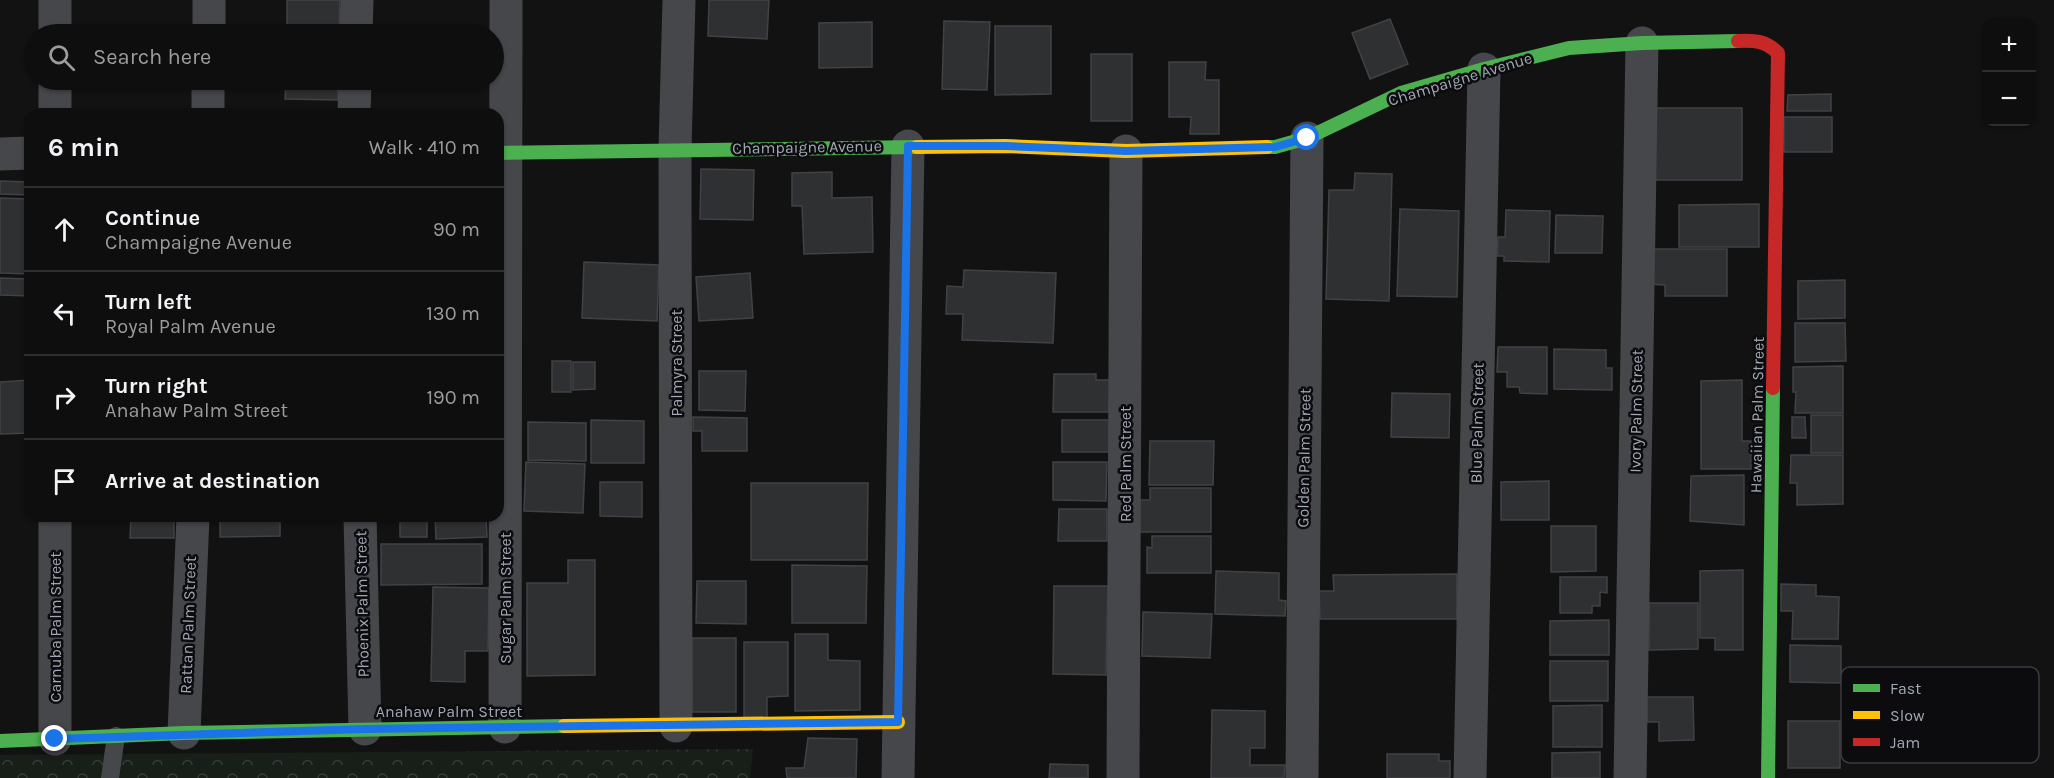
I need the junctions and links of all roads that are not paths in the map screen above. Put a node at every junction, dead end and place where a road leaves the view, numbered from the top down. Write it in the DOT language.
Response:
graph roads {
  1 [pos="55,0"];
  2 [pos="209,0"];
  3 [pos="357,0"];
  4 [pos="506,0"];
  5 [pos="679,0"];
  6 [pos="55,24"];
  7 [pos="209,24"];
  8 [pos="356,24"];
  9 [pos="1642,43"];
  10 [pos="1778,53"];
  11 [pos="1484,69"];
  12 [pos="504,76"];
  13 [pos="55,90"];
  14 [pos="208,90"];
  15 [pos="355,90"];
  16 [pos="504,90"];
  17 [pos="55,108"];
  18 [pos="208,108"];
  19 [pos="354,108"];
  20 [pos="503,108"];
  21 [pos="1307,138"];
  22 [pos="908,146"];
  23 [pos="675,148"];
  24 [pos="1126,151"];
  25 [pos="24,153"];
  26 [pos="504,153"];
  27 [pos="0,154"];
  28 [pos="55,522"];
  29 [pos="193,522"];
  30 [pos="360,522"];
  31 [pos="504,522"];
  32 [pos="898,722"];
  33 [pos="676,726"];
  34 [pos="505,728"];
  35 [pos="365,729"];
  36 [pos="184,733"];
  37 [pos="116,736"];
  38 [pos="55,739"];
  39 [pos="0,741"];
  40 [pos="110,778"];
  41 [pos="898,778"];
  42 [pos="1123,778"];
  43 [pos="1302,778"];
  44 [pos="1470,778"];
  45 [pos="1630,778"];
  46 [pos="1768,778"];
  1 -- 6 [label="street"];
  2 -- 7 [label="street"];
  3 -- 8 [label="street"];
  4 -- 12 [label="street, Sugar Palm Street"];
  5 -- 23 [label="street, Palmyra Street"];
  9 -- 10 [label="street, Champaigne Avenue"];
  9 -- 11 [label="street, Champaigne Avenue"];
  9 -- 45 [label="street, Ivory Palm Street"];
  10 -- 46 [label="street, Hawaiian Palm Street"];
  11 -- 21 [label="street, Champaigne Avenue"];
  11 -- 44 [label="street, Blue Palm Street"];
  13 -- 17 [label="street"];
  14 -- 18 [label="street"];
  15 -- 19 [label="street"];
  16 -- 20 [label="street, Sugar Palm Street"];
  21 -- 24 [label="street, Champaigne Avenue"];
  21 -- 43 [label="street, Golden Palm Street"];
  22 -- 23 [label="street, Champaigne Avenue"];
  22 -- 24 [label="street, Champaigne Avenue"];
  22 -- 32 [label="street"];
  23 -- 26 [label="street, Champaigne Avenue"];
  23 -- 33 [label="street, Palmyra Street"];
  24 -- 42 [label="street, Red Palm Street"];
  25 -- 27 [label="street"];
  28 -- 38 [label="street, Carnuba Palm Street"];
  29 -- 36 [label="street, Rattan Palm Street"];
  30 -- 35 [label="street, Phoenix Palm Street"];
  31 -- 34 [label="street, Sugar Palm Street"];
  32 -- 33 [label="street, Anahaw Palm Street"];
  32 -- 41 [label="street"];
  33 -- 34 [label="street, Anahaw Palm Street"];
  34 -- 35 [label="street, Anahaw Palm Street"];
  35 -- 36 [label="street, Anahaw Palm Street"];
  36 -- 37 [label="street, Anahaw Palm Street"];
  37 -- 38 [label="street, Anahaw Palm Street"];
  37 -- 40 [label="lane"];
  38 -- 39 [label="street, Anahaw Palm Street"];
}
